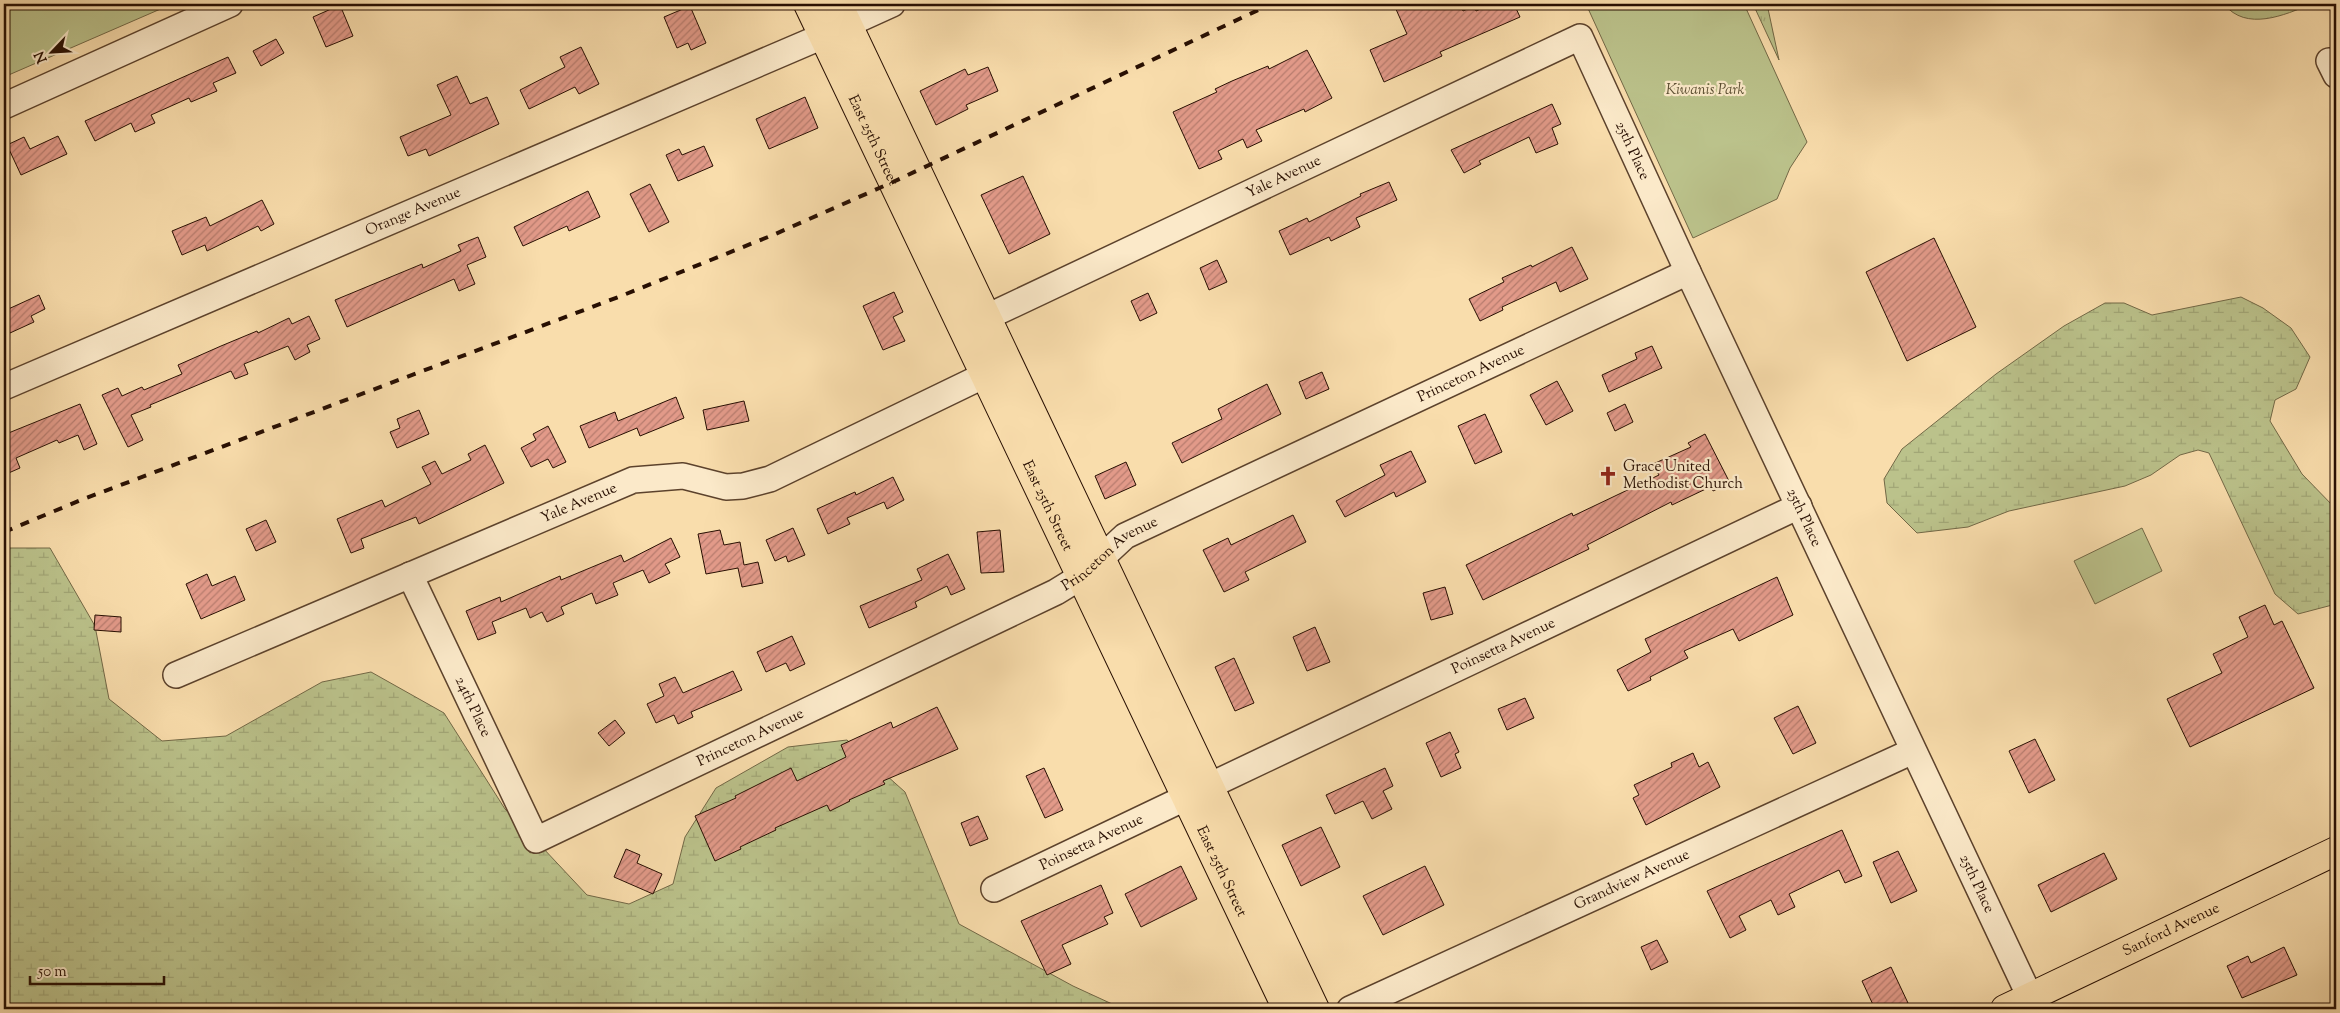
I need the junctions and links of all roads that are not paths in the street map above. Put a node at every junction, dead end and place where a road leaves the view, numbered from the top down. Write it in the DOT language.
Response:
graph roads {
  1 [pos="230,4"];
  2 [pos="808,4"];
  3 [pos="892,4"];
  4 [pos="843,14"];
  5 [pos="823,36"];
  6 [pos="1580,37"];
  7 [pos="4,106"];
  8 [pos="907,149"];
  9 [pos="1688,272"];
  10 [pos="987,318"];
  11 [pos="985,374"];
  12 [pos="4,387"];
  13 [pos="1799,506"];
  14 [pos="1092,567"];
  15 [pos="410,575"];
  16 [pos="176,676"];
  17 [pos="1913,751"];
  18 [pos="1198,792"];
  19 [pos="536,840"];
  20 [pos="2336,851"];
  21 [pos="994,889"];
  22 [pos="2030,997"];
  23 [pos="1287,1009"];
  24 [pos="1315,1009"];
  25 [pos="1350,1009"];
  26 [pos="2005,1009"];
  1 -- 7 [label="street"];
  2 -- 5 [label="main road, East 25th Street"];
  3 -- 4 [label="street"];
  4 -- 8 [label="main road, East 25th Street"];
  5 -- 8 [label="main road"];
  5 -- 11 [label="main road, East 25th Street"];
  5 -- 12 [label="street, Orange Avenue"];
  6 -- 9 [label="street, 25th Place"];
  6 -- 10 [label="street, Yale Avenue"];
  8 -- 10 [label="main road, East 25th Street"];
  9 -- 13 [label="street, 25th Place"];
  9 -- 14 [label="street, Princeton Avenue"];
  10 -- 14 [label="main road, East 25th Street"];
  11 -- 14 [label="main road, East 25th Street"];
  11 -- 15 [label="street, Yale Avenue"];
  13 -- 17 [label="street, 25th Place"];
  13 -- 18 [label="street, Poinsetta Avenue"];
  14 -- 18 [label="main road, East 25th Street"];
  14 -- 19 [label="street, Princeton Avenue"];
  15 -- 16 [label="street, Yale Avenue"];
  15 -- 19 [label="street, 24th Place"];
  17 -- 22 [label="street, 25th Place"];
  17 -- 25 [label="street, Grandview Avenue"];
  18 -- 21 [label="street, Poinsetta Avenue"];
  18 -- 23 [label="main road, East 25th Street"];
  18 -- 24 [label="main road, East 25th Street"];
  20 -- 22 [label="main road, Sanford Avenue"];
  22 -- 26 [label="main road, Sanford Avenue"];
}
